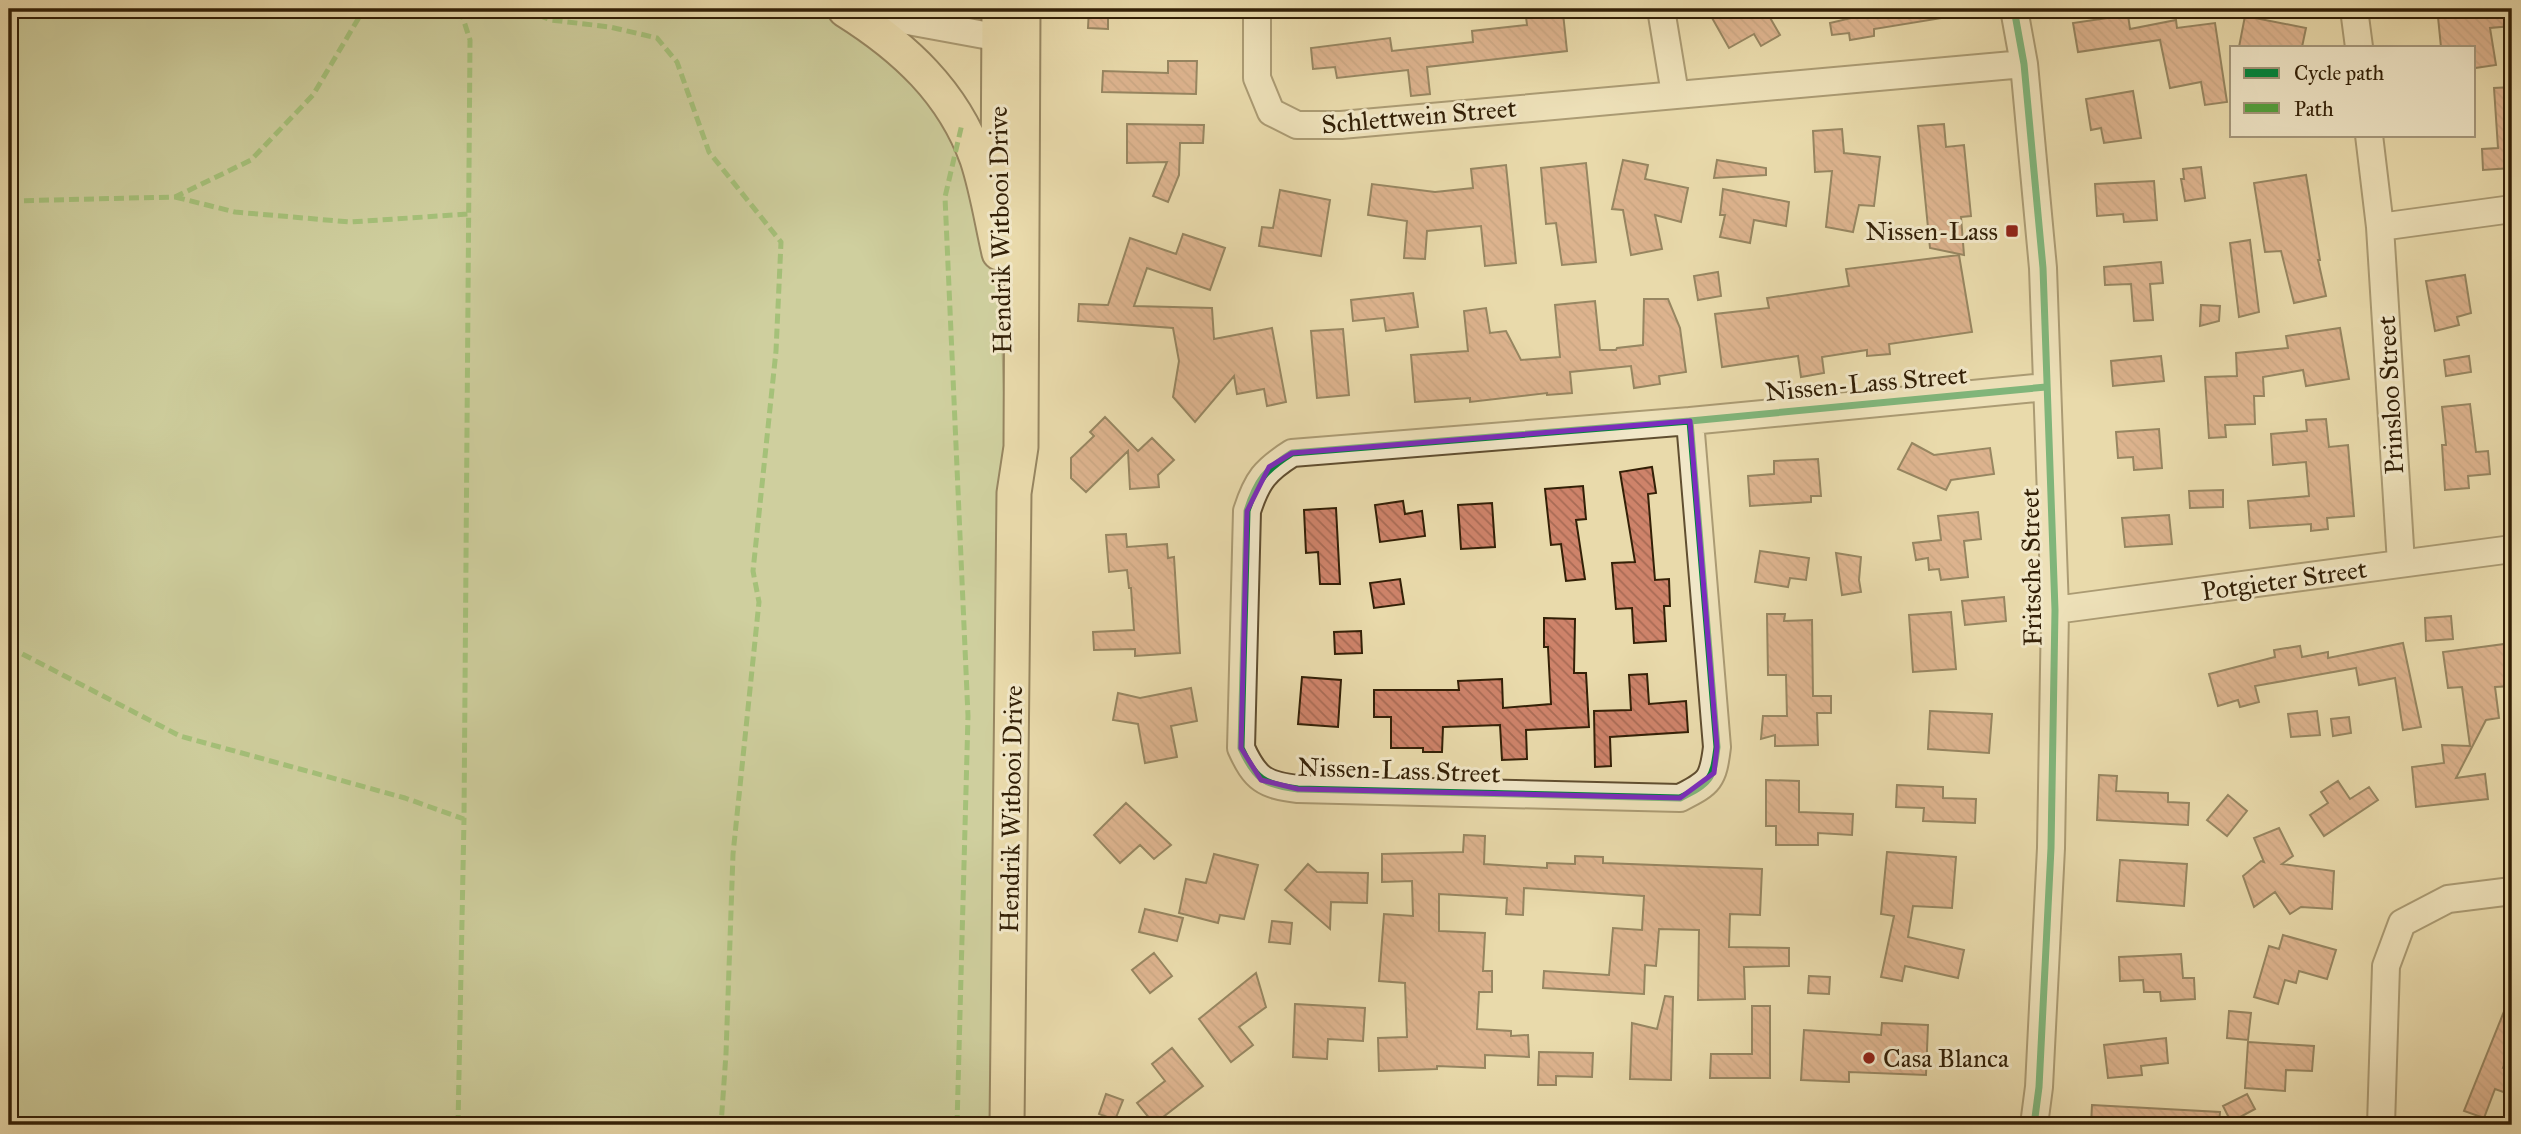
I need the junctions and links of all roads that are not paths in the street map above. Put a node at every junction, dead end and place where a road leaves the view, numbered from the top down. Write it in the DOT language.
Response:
graph roads {
  1 [pos="842,9"];
  2 [pos="1023,9"];
  3 [pos="1257,9"];
  4 [pos="1661,9"];
  5 [pos="2014,9"];
  6 [pos="2354,9"];
  7 [pos="1006,29"];
  8 [pos="2359,46"];
  9 [pos="2024,64"];
  10 [pos="1675,94"];
  11 [pos="2369,136"];
  12 [pos="2512,209"];
  13 [pos="2380,227"];
  14 [pos="999,253"];
  15 [pos="2046,387"];
  16 [pos="1690,421"];
  17 [pos="1014,492"];
  18 [pos="2512,549"];
  19 [pos="2401,564"];
  20 [pos="2055,610"];
  21 [pos="2512,891"];
  22 [pos="1007,1125"];
  23 [pos="2034,1125"];
  24 [pos="2381,1125"];
  1 -- 7 [label="street"];
  1 -- 14 [label="main road"];
  2 -- 7 [label="main road, Hendrik Witbooi Drive"];
  3 -- 10 [label="street, Schlettwein Street"];
  4 -- 10 [label="street"];
  5 -- 9 [label="street, Fritsche Street"];
  6 -- 8 [label="street"];
  7 -- 14 [label="main road, Hendrik Witbooi Drive"];
  7 -- 17 [label="main road, Hendrik Witbooi Drive"];
  9 -- 10 [label="street, Schlettwein Street"];
  9 -- 15 [label="street, Fritsche Street"];
  11 -- 13 [label="street, Prinsloo Street"];
  12 -- 13 [label="street"];
  13 -- 19 [label="street, Prinsloo Street"];
  14 -- 17 [label="main road, Hendrik Witbooi Drive"];
  15 -- 16 [label="street, Nissen-Lass Street"];
  15 -- 20 [label="street, Fritsche Street"];
  16 -- 16 [label="street, Nissen-Lass Street"];
  17 -- 22 [label="main road, Hendrik Witbooi Drive"];
  18 -- 19 [label="street, Potgieter Street"];
  19 -- 20 [label="street, Potgieter Street"];
  20 -- 23 [label="street, Fritsche Street"];
  21 -- 24 [label="street"];
}
